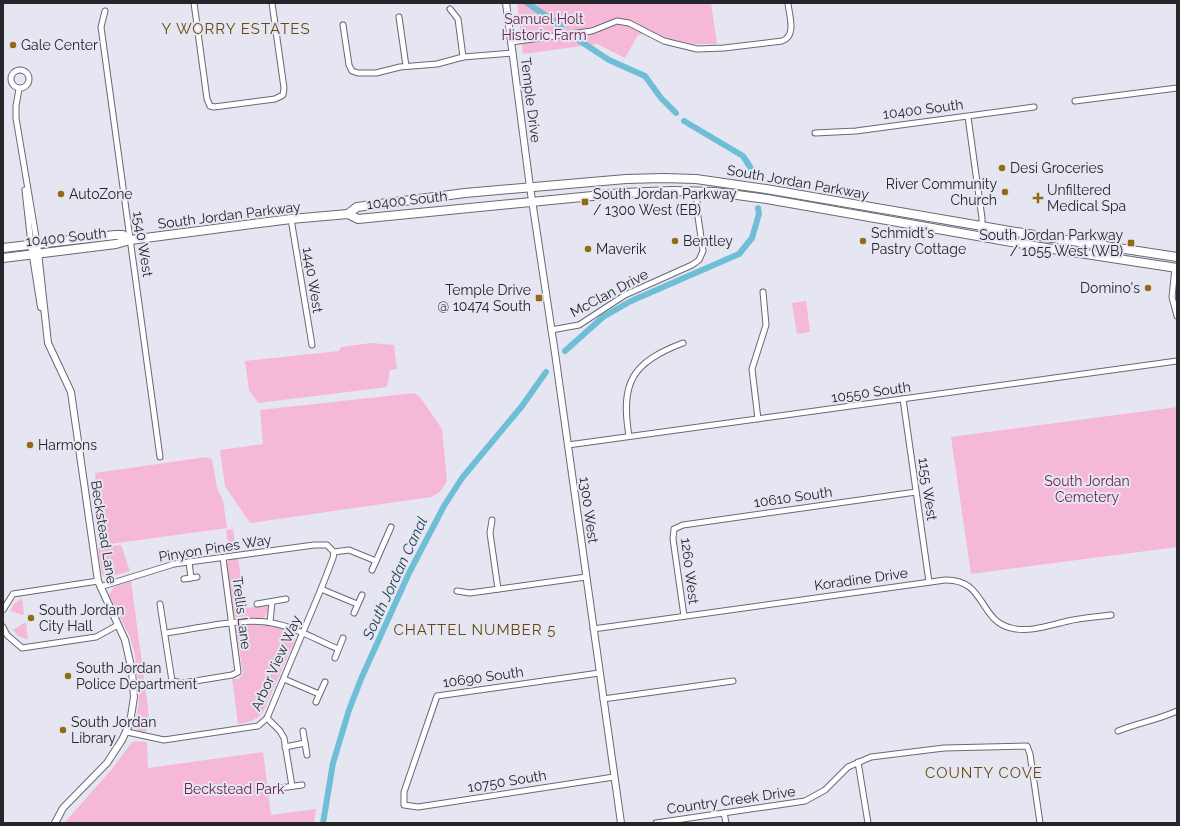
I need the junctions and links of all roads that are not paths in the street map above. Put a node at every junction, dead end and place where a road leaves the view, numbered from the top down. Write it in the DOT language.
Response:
graph roads {
  1 [pos="194,3"];
  2 [pos="272,3"];
  3 [pos="506,3"];
  4 [pos="788,3"];
  5 [pos="450,9"];
  6 [pos="105,11"];
  7 [pos="399,17"];
  8 [pos="343,25"];
  9 [pos="511,42"];
  10 [pos="513,53"];
  11 [pos="463,57"];
  12 [pos="406,66"];
  13 [pos="1177,88"];
  14 [pos="19,89"];
  15 [pos="1075,101"];
  16 [pos="1034,107"];
  17 [pos="968,117"];
  18 [pos="815,133"];
  19 [pos="626,179"];
  20 [pos="530,187"];
  21 [pos="654,191"];
  22 [pos="697,191"];
  23 [pos="532,201"];
  24 [pos="348,214"];
  25 [pos="291,220"];
  26 [pos="982,226"];
  27 [pos="115,235"];
  28 [pos="1046,237"];
  29 [pos="130,240"];
  30 [pos="34,244"];
  31 [pos="1044,247"];
  32 [pos="3,248"];
  33 [pos="35,254"];
  34 [pos="1177,256"];
  35 [pos="3,258"];
  36 [pos="1176,268"];
  37 [pos="763,292"];
  38 [pos="1177,316"];
  39 [pos="551,330"];
  40 [pos="683,343"];
  41 [pos="312,345"];
  42 [pos="1177,361"];
  43 [pos="903,399"];
  44 [pos="758,420"];
  45 [pos="629,436"];
  46 [pos="568,445"];
  47 [pos="160,457"];
  48 [pos="916,492"];
  49 [pos="492,520"];
  50 [pos="391,527"];
  51 [pos="674,528"];
  52 [pos="334,552"];
  53 [pos="223,558"];
  54 [pos="376,561"];
  55 [pos="189,562"];
  56 [pos="372,570"];
  57 [pos="197,577"];
  58 [pos="586,577"];
  59 [pos="191,578"];
  60 [pos="184,579"];
  61 [pos="929,582"];
  62 [pos="99,584"];
  63 [pos="321,589"];
  64 [pos="498,589"];
  65 [pos="457,591"];
  66 [pos="362,595"];
  67 [pos="286,599"];
  68 [pos="272,602"];
  69 [pos="160,604"];
  70 [pos="257,604"];
  71 [pos="357,604"];
  72 [pos="3,610"];
  73 [pos="354,613"];
  74 [pos="1111,615"];
  75 [pos="684,616"];
  76 [pos="270,622"];
  77 [pos="232,624"];
  78 [pos="118,625"];
  79 [pos="3,627"];
  80 [pos="593,629"];
  81 [pos="165,633"];
  82 [pos="303,634"];
  83 [pos="343,638"];
  84 [pos="338,649"];
  85 [pos="335,658"];
  86 [pos="600,673"];
  87 [pos="284,679"];
  88 [pos="733,681"];
  89 [pos="324,682"];
  90 [pos="319,694"];
  91 [pos="603,699"];
  92 [pos="316,702"];
  93 [pos="1177,711"];
  94 [pos="267,718"];
  95 [pos="1118,731"];
  96 [pos="127,732"];
  97 [pos="303,732"];
  98 [pos="305,743"];
  99 [pos="285,746"];
  100 [pos="308,755"];
  101 [pos="858,762"];
  102 [pos="614,777"];
  103 [pos="302,785"];
  104 [pos="292,786"];
  105 [pos="280,788"];
  106 [pos="404,805"];
  107 [pos="724,813"];
  108 [pos="54,823"];
  109 [pos="621,823"];
  110 [pos="656,823"];
  111 [pos="726,823"];
  112 [pos="868,823"];
  113 [pos="1040,823"];
  1 -- 2 [label="street"];
  3 -- 9 [label="street, Temple Drive"];
  4 -- 9 [label="street"];
  5 -- 11 [label="street"];
  6 -- 29 [label="street, 1540 West"];
  7 -- 12 [label="street"];
  8 -- 12 [label="street"];
  9 -- 10 [label="street, Temple Drive"];
  10 -- 11 [label="street"];
  10 -- 20 [label="street, Temple Drive"];
  11 -- 12 [label="street"];
  13 -- 15 [label="street"];
  14 -- 30 [label="street, Beckstead Lane"];
  16 -- 17 [label="street, 10400 South"];
  17 -- 18 [label="street, 10400 South"];
  17 -- 26 [label="street"];
  19 -- 20 [label="main road, 10400 South"];
  19 -- 26 [label="main road, South Jordan Parkway"];
  20 -- 23 [label="street, Temple Drive"];
  20 -- 24 [label="main road, 10400 South"];
  21 -- 22 [label="main road, South Jordan Parkway"];
  21 -- 23 [label="main road, 10400 South"];
  22 -- 31 [label="main road, South Jordan Parkway"];
  22 -- 39 [label="street, McClan Drive"];
  23 -- 24 [label="main road, 10400 South"];
  23 -- 39 [label="street, 1300 West"];
  24 -- 25 [label="main road, South Jordan Parkway"];
  25 -- 29 [label="main road, South Jordan Parkway"];
  25 -- 41 [label="street, 1440 West"];
  26 -- 28 [label="main road, South Jordan Parkway"];
  27 -- 29 [label="main road, South Jordan Parkway"];
  27 -- 30 [label="main road, 10400 South"];
  28 -- 31 [label="main road"];
  28 -- 34 [label="main road, South Jordan Parkway"];
  29 -- 33 [label="main road, 10400 South"];
  29 -- 47 [label="street, 1540 West"];
  30 -- 32 [label="main road, 10400 South"];
  30 -- 33 [label="street, Beckstead Lane"];
  31 -- 36 [label="main road, South Jordan Parkway"];
  33 -- 35 [label="main road, 10400 South"];
  33 -- 62 [label="street, Beckstead Lane"];
  34 -- 36 [label="street"];
  36 -- 38 [label="street"];
  37 -- 44 [label="street"];
  39 -- 46 [label="street, 1300 West"];
  40 -- 45 [label="street"];
  42 -- 43 [label="street, 10550 South"];
  43 -- 44 [label="street, 10550 South"];
  43 -- 48 [label="street, 1155 West"];
  44 -- 45 [label="street, 10550 South"];
  45 -- 46 [label="street, 10550 South"];
  46 -- 58 [label="street, 1300 West"];
  48 -- 51 [label="street, 10610 South"];
  48 -- 61 [label="street, 1155 West"];
  49 -- 64 [label="street"];
  50 -- 54 [label="street"];
  51 -- 75 [label="street, 1260 West"];
  52 -- 53 [label="street, Pinyon Pines Way"];
  52 -- 54 [label="street"];
  52 -- 63 [label="street, Arbor View Way"];
  53 -- 55 [label="street, Pinyon Pines Way"];
  53 -- 77 [label="street, Trellis Lane"];
  54 -- 56 [label="street"];
  55 -- 59 [label="street"];
  55 -- 62 [label="street, Pinyon Pines Way"];
  57 -- 59 [label="street"];
  58 -- 64 [label="street"];
  58 -- 80 [label="street, 1300 West"];
  59 -- 60 [label="street"];
  61 -- 74 [label="street, Koradine Drive"];
  61 -- 75 [label="street, Koradine Drive"];
  62 -- 72 [label="street, Pinyon Pines Way"];
  62 -- 78 [label="street, Beckstead Lane"];
  63 -- 71 [label="street"];
  63 -- 82 [label="street, Arbor View Way"];
  64 -- 65 [label="street"];
  66 -- 71 [label="street"];
  67 -- 68 [label="street"];
  68 -- 70 [label="street"];
  68 -- 76 [label="street"];
  69 -- 81 [label="street"];
  71 -- 73 [label="street"];
  75 -- 80 [label="street, Koradine Drive"];
  76 -- 77 [label="street"];
  76 -- 82 [label="street"];
  77 -- 81 [label="street"];
  77 -- 81 [label="street, Trellis Lane"];
  78 -- 79 [label="street"];
  78 -- 96 [label="street, Beckstead Lane"];
  80 -- 86 [label="street, 1300 West"];
  82 -- 84 [label="street"];
  82 -- 87 [label="street, Arbor View Way"];
  83 -- 84 [label="street"];
  84 -- 85 [label="street"];
  86 -- 91 [label="street, 1300 West"];
  86 -- 106 [label="street, 10690 South"];
  87 -- 90 [label="street"];
  87 -- 94 [label="street, Arbor View Way"];
  88 -- 91 [label="street"];
  89 -- 90 [label="street"];
  90 -- 92 [label="street"];
  91 -- 102 [label="street, 1300 West"];
  93 -- 95 [label="street"];
  94 -- 96 [label="street, Arbor View Way"];
  94 -- 99 [label="street"];
  96 -- 108 [label="street, Beckstead Lane"];
  97 -- 98 [label="street"];
  98 -- 99 [label="street"];
  98 -- 100 [label="street"];
  99 -- 104 [label="street"];
  101 -- 107 [label="street, Country Creek Drive"];
  101 -- 112 [label="street"];
  101 -- 113 [label="street, Country Creek Drive"];
  102 -- 106 [label="street, 10750 South"];
  102 -- 109 [label="street, 1300 West"];
  103 -- 104 [label="street"];
  104 -- 105 [label="street"];
  107 -- 110 [label="street, Country Creek Drive"];
  107 -- 111 [label="street"];
}
